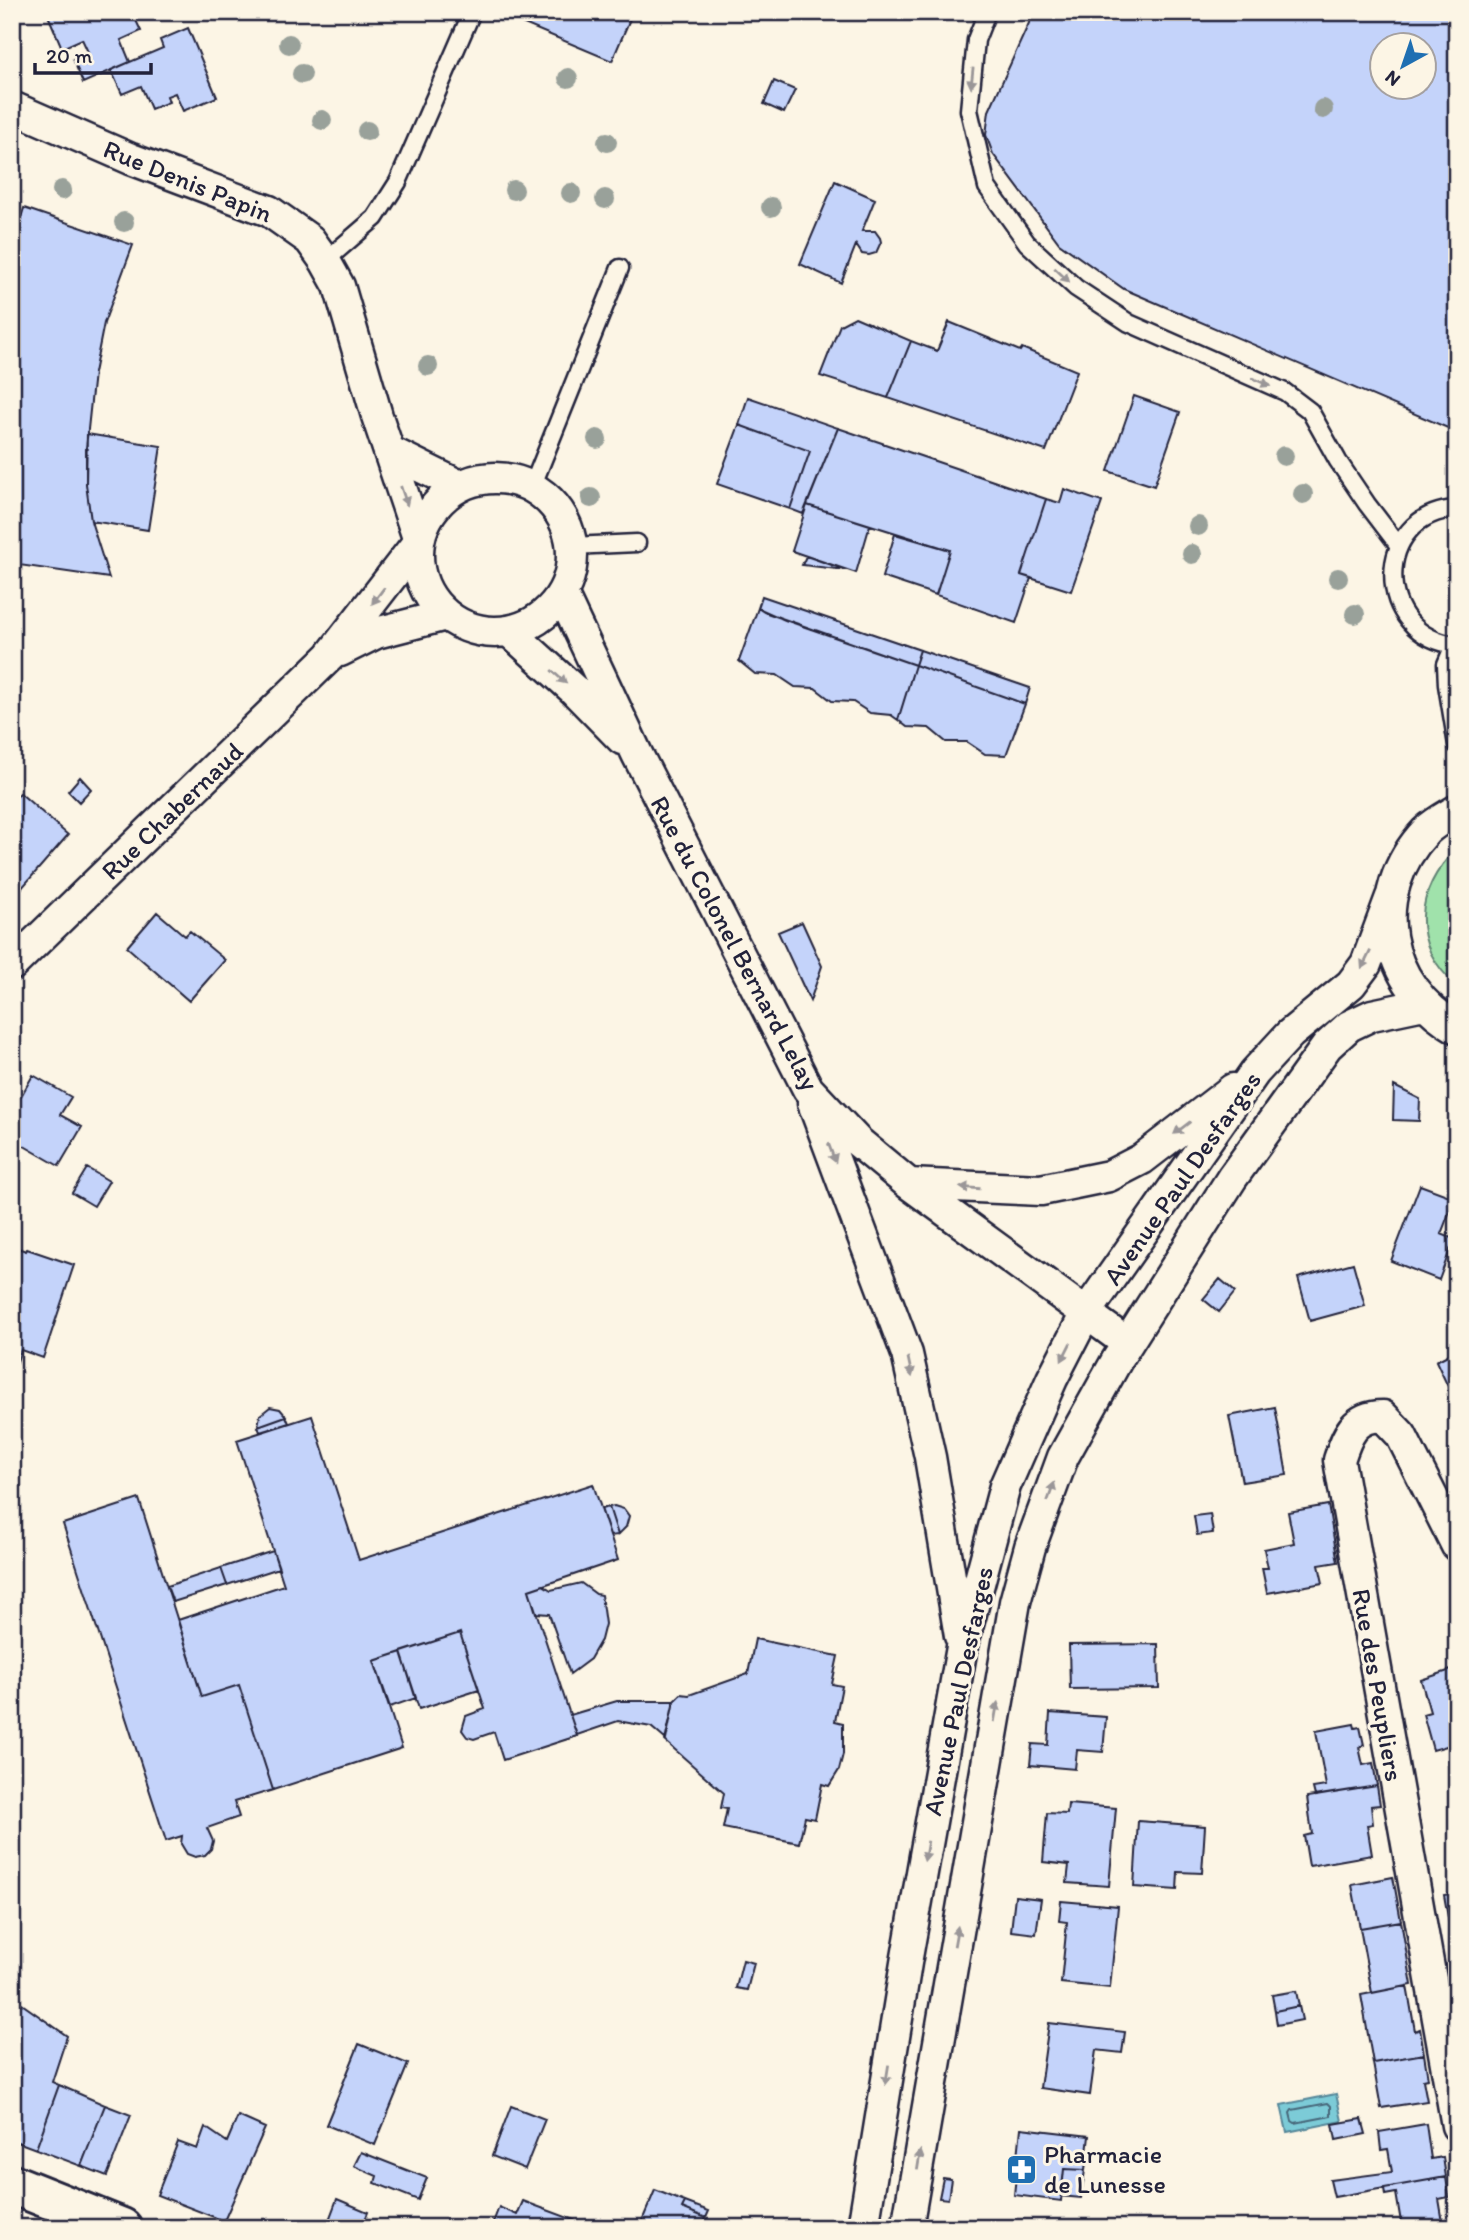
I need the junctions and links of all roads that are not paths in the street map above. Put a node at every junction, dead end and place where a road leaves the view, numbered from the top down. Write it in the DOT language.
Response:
graph roads {
  1 [pos="472,12"];
  2 [pos="987,12"];
  3 [pos="12,107"];
  4 [pos="325,261"];
  5 [pos="620,268"];
  6 [pos="389,451"];
  7 [pos="460,486"];
  8 [pos="532,487"];
  9 [pos="1457,509"];
  10 [pos="419,541"];
  11 [pos="637,543"];
  12 [pos="572,546"];
  13 [pos="1399,546"];
  14 [pos="562,594"];
  15 [pos="446,615"];
  16 [pos="509,631"];
  17 [pos="1455,645"];
  18 [pos="330,656"];
  19 [pos="1457,745"];
  20 [pos="637,754"];
  21 [pos="1457,810"];
  22 [pos="1391,897"];
  23 [pos="12,965"];
  24 [pos="1424,1004"];
  25 [pos="1457,1028"];
  26 [pos="1255,1072"];
  27 [pos="808,1089"];
  28 [pos="909,1184"];
  29 [pos="1086,1313"];
  30 [pos="1127,1343"];
  31 [pos="1457,1546"];
  32 [pos="962,1647"];
  33 [pos="1457,2126"];
  34 [pos="12,2185"];
  35 [pos="98,2223"];
  36 [pos="863,2228"];
  37 [pos="907,2228"];
  1 -- 4 [label="lane"];
  2 -- 13 [label="lane, one-way"];
  3 -- 4 [label="street, Rue Denis Papin"];
  4 -- 6 [label="street, Rue Denis Papin"];
  5 -- 8 [label="lane"];
  6 -- 7 [label="street"];
  6 -- 10 [label="street, Rue Denis Papin, one-way"];
  7 -- 8 [label="street"];
  7 -- 10 [label="street"];
  8 -- 12 [label="street"];
  9 -- 13 [label="lane"];
  10 -- 15 [label="street"];
  10 -- 18 [label="street, one-way"];
  11 -- 12 [label="lane"];
  12 -- 14 [label="street"];
  13 -- 17 [label="lane"];
  14 -- 16 [label="street"];
  14 -- 20 [label="street, Rue du Colonel Bernard Lelay"];
  15 -- 16 [label="street"];
  15 -- 18 [label="street"];
  16 -- 20 [label="street, one-way"];
  17 -- 19 [label="lane"];
  18 -- 23 [label="street, Rue Chabernaud"];
  20 -- 27 [label="street, Rue du Colonel Bernard Lelay"];
  21 -- 22 [label="street"];
  22 -- 24 [label="street"];
  22 -- 26 [label="street, Avenue Paul Desfarges, one-way"];
  24 -- 25 [label="street"];
  24 -- 30 [label="street, Avenue Paul Desfarges"];
  26 -- 28 [label="street, one-way"];
  26 -- 29 [label="street, Avenue Paul Desfarges"];
  27 -- 28 [label="street, Rue du Colonel Bernard Lelay"];
  27 -- 32 [label="street, one-way"];
  28 -- 29 [label="street, Rue du Colonel Bernard Lelay"];
  29 -- 30 [label="street, Rue du Colonel Bernard Lelay"];
  29 -- 32 [label="street, Avenue Paul Desfarges, one-way"];
  37 -- 30 [label="street, Avenue Paul Desfarges, one-way"];
  31 -- 33 [label="street, Rue des Peupliers"];
  32 -- 36 [label="street, Avenue Paul Desfarges, one-way"];
  34 -- 35 [label="main road"];
}
